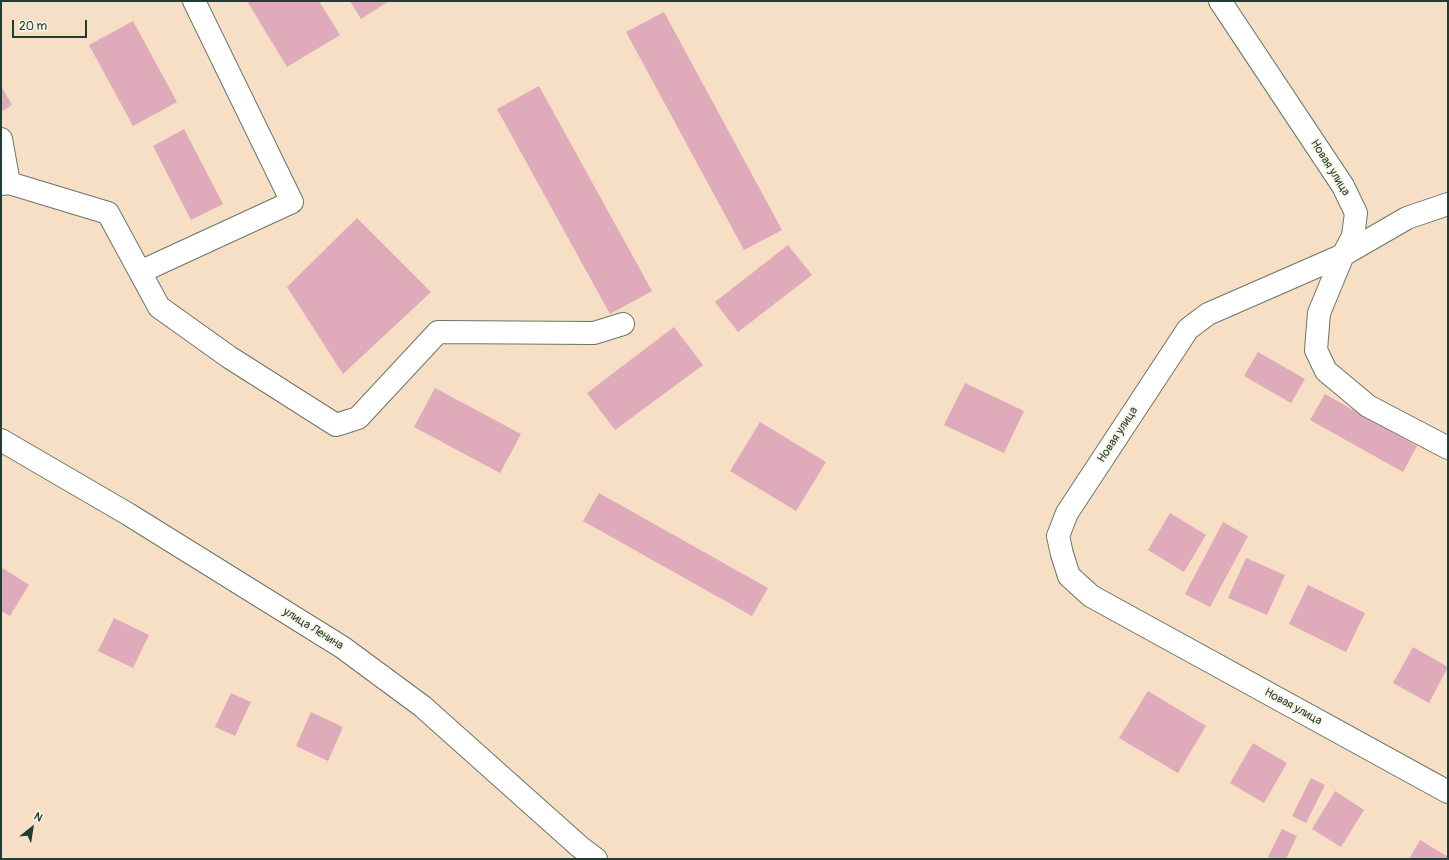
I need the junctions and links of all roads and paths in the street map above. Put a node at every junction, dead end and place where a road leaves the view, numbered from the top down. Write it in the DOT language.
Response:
graph roads {
  1 [pos="194,1"];
  2 [pos="1220,1"];
  3 [pos="1,139"];
  4 [pos="5,183"];
  5 [pos="1448,204"];
  6 [pos="1343,255"];
  7 [pos="140,272"];
  8 [pos="623,324"];
  9 [pos="1,440"];
  10 [pos="1448,448"];
  11 [pos="1448,792"];
  12 [pos="596,859"];
  1 -- 7 [label="street"];
  2 -- 6 [label="street, Новая улица"];
  3 -- 4 [label="street"];
  4 -- 7 [label="street"];
  5 -- 6 [label="street"];
  6 -- 10 [label="street"];
  6 -- 11 [label="street, Новая улица"];
  7 -- 8 [label="street"];
  9 -- 12 [label="street, улица Ленина"];
}
